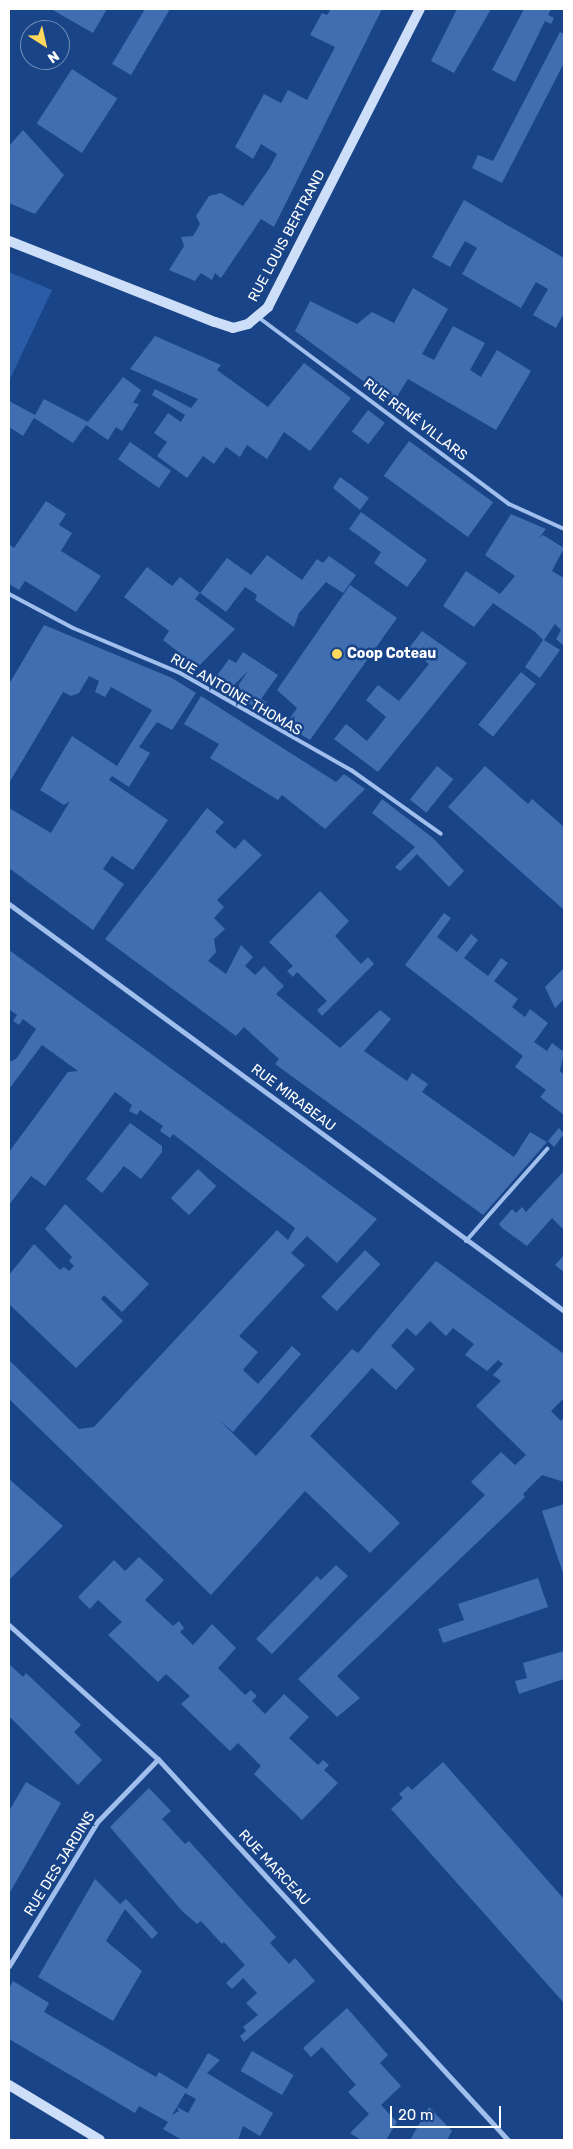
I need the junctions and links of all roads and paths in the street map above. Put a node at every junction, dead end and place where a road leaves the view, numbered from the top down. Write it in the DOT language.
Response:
graph roads {
  1 [pos="420,9"];
  2 [pos="9,241"];
  3 [pos="258,316"];
  4 [pos="564,529"];
  5 [pos="9,594"];
  6 [pos="441,834"];
  7 [pos="9,904"];
  8 [pos="547,1149"];
  9 [pos="466,1241"];
  10 [pos="564,1302"];
  11 [pos="562,1309"];
  12 [pos="9,1625"];
  13 [pos="158,1759"];
  14 [pos="9,1966"];
  15 [pos="9,2085"];
  16 [pos="100,2140"];
  17 [pos="508,2140"];
  1 -- 3 [label="main road, RUE LOUIS BERTRAND"];
  2 -- 3 [label="main road, RUE LOUIS BERTRAND"];
  3 -- 4 [label="lane, RUE RENÉ VILLARS"];
  5 -- 6 [label="lane, RUE ANTOINE THOMAS"];
  7 -- 9 [label="street, RUE MIRABEAU"];
  8 -- 9 [label="lane"];
  9 -- 11 [label="street, RUE MIRABEAU"];
  10 -- 11 [label="lane"];
  12 -- 13 [label="street, RUE MARCEAU"];
  13 -- 14 [label="street, RUE DES JARDINS"];
  13 -- 17 [label="street, RUE MARCEAU"];
  15 -- 16 [label="main road"];
}
